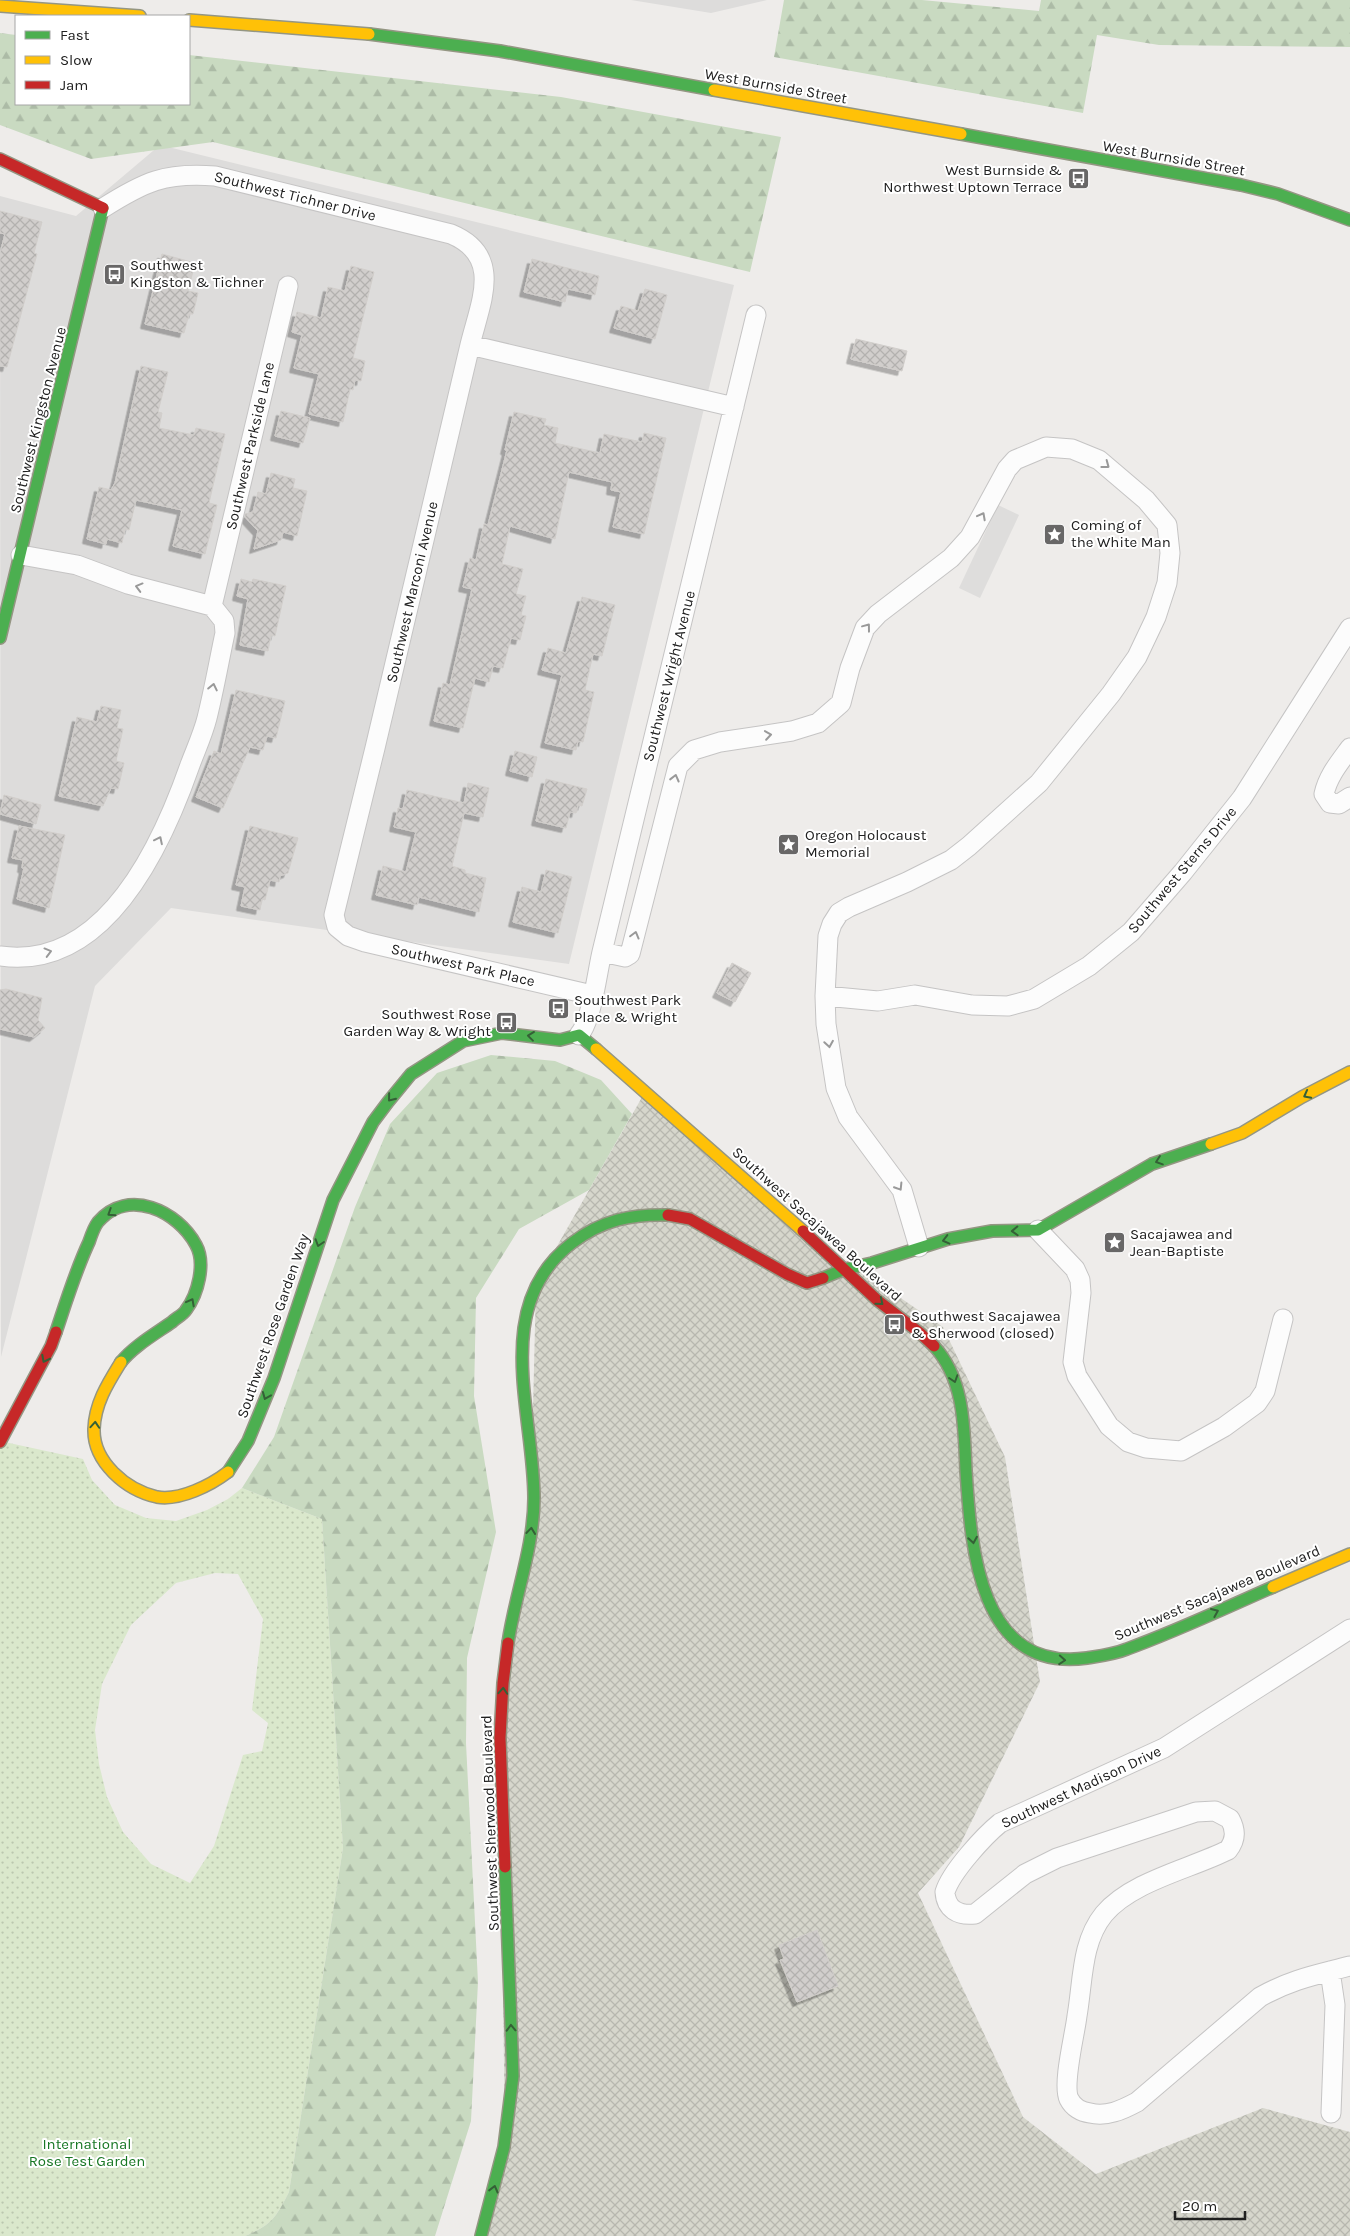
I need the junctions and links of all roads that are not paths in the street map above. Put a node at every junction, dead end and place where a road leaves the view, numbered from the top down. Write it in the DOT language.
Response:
graph roads {
  1 [pos="0,6"];
  2 [pos="126,15"];
  3 [pos="190,20"];
  4 [pos="0,159"];
  5 [pos="103,208"];
  6 [pos="1350,220"];
  7 [pos="480,255"];
  8 [pos="288,286"];
  9 [pos="756,315"];
  10 [pos="470,345"];
  11 [pos="734,407"];
  12 [pos="21,554"];
  13 [pos="212,606"];
  14 [pos="1350,628"];
  15 [pos="0,638"];
  16 [pos="1350,748"];
  17 [pos="1350,798"];
  18 [pos="337,927"];
  19 [pos="602,952"];
  20 [pos="0,956"];
  21 [pos="592,995"];
  22 [pos="825,996"];
  23 [pos="579,1035"];
  24 [pos="1350,1072"];
  25 [pos="1038,1230"];
  26 [pos="919,1247"];
  27 [pos="845,1268"];
  28 [pos="1283,1319"];
  29 [pos="0,1442"];
  30 [pos="1350,1554"];
  31 [pos="1350,1630"];
  32 [pos="1350,1966"];
  33 [pos="1330,1971"];
  34 [pos="1331,2113"];
  35 [pos="481,2236"];
  1 -- 2 [label="street"];
  3 -- 6 [label="street, West Burnside Street"];
  4 -- 5 [label="street"];
  5 -- 7 [label="street, Southwest Tichner Drive"];
  5 -- 12 [label="street, Southwest Kingston Avenue"];
  7 -- 10 [label="street, Southwest Marconi Avenue"];
  8 -- 13 [label="street, Southwest Parkside Lane"];
  9 -- 11 [label="street, Southwest Wright Avenue"];
  10 -- 11 [label="street"];
  10 -- 18 [label="street, Southwest Marconi Avenue"];
  11 -- 19 [label="street, Southwest Wright Avenue"];
  13 -- 12 [label="street, one-way"];
  12 -- 15 [label="street, Southwest Kingston Avenue"];
  20 -- 13 [label="street, one-way"];
  14 -- 22 [label="street, Southwest Sterns Drive"];
  16 -- 17 [label="street"];
  18 -- 21 [label="street, Southwest Park Place"];
  19 -- 21 [label="street, Southwest Wright Avenue"];
  19 -- 22 [label="street, one-way"];
  21 -- 23 [label="street, Southwest Wright Avenue"];
  22 -- 26 [label="street, one-way"];
  23 -- 27 [label="street, Southwest Sacajawea Boulevard"];
  23 -- 29 [label="street, Southwest Rose Garden Way, one-way"];
  24 -- 25 [label="street, one-way"];
  25 -- 26 [label="street, one-way"];
  25 -- 28 [label="street"];
  26 -- 27 [label="street"];
  27 -- 30 [label="street, Southwest Sacajawea Boulevard, one-way"];
  35 -- 27 [label="street, Southwest Sherwood Boulevard, one-way"];
  31 -- 33 [label="street, Southwest Madison Drive"];
  32 -- 33 [label="street"];
  33 -- 34 [label="street"];
}
